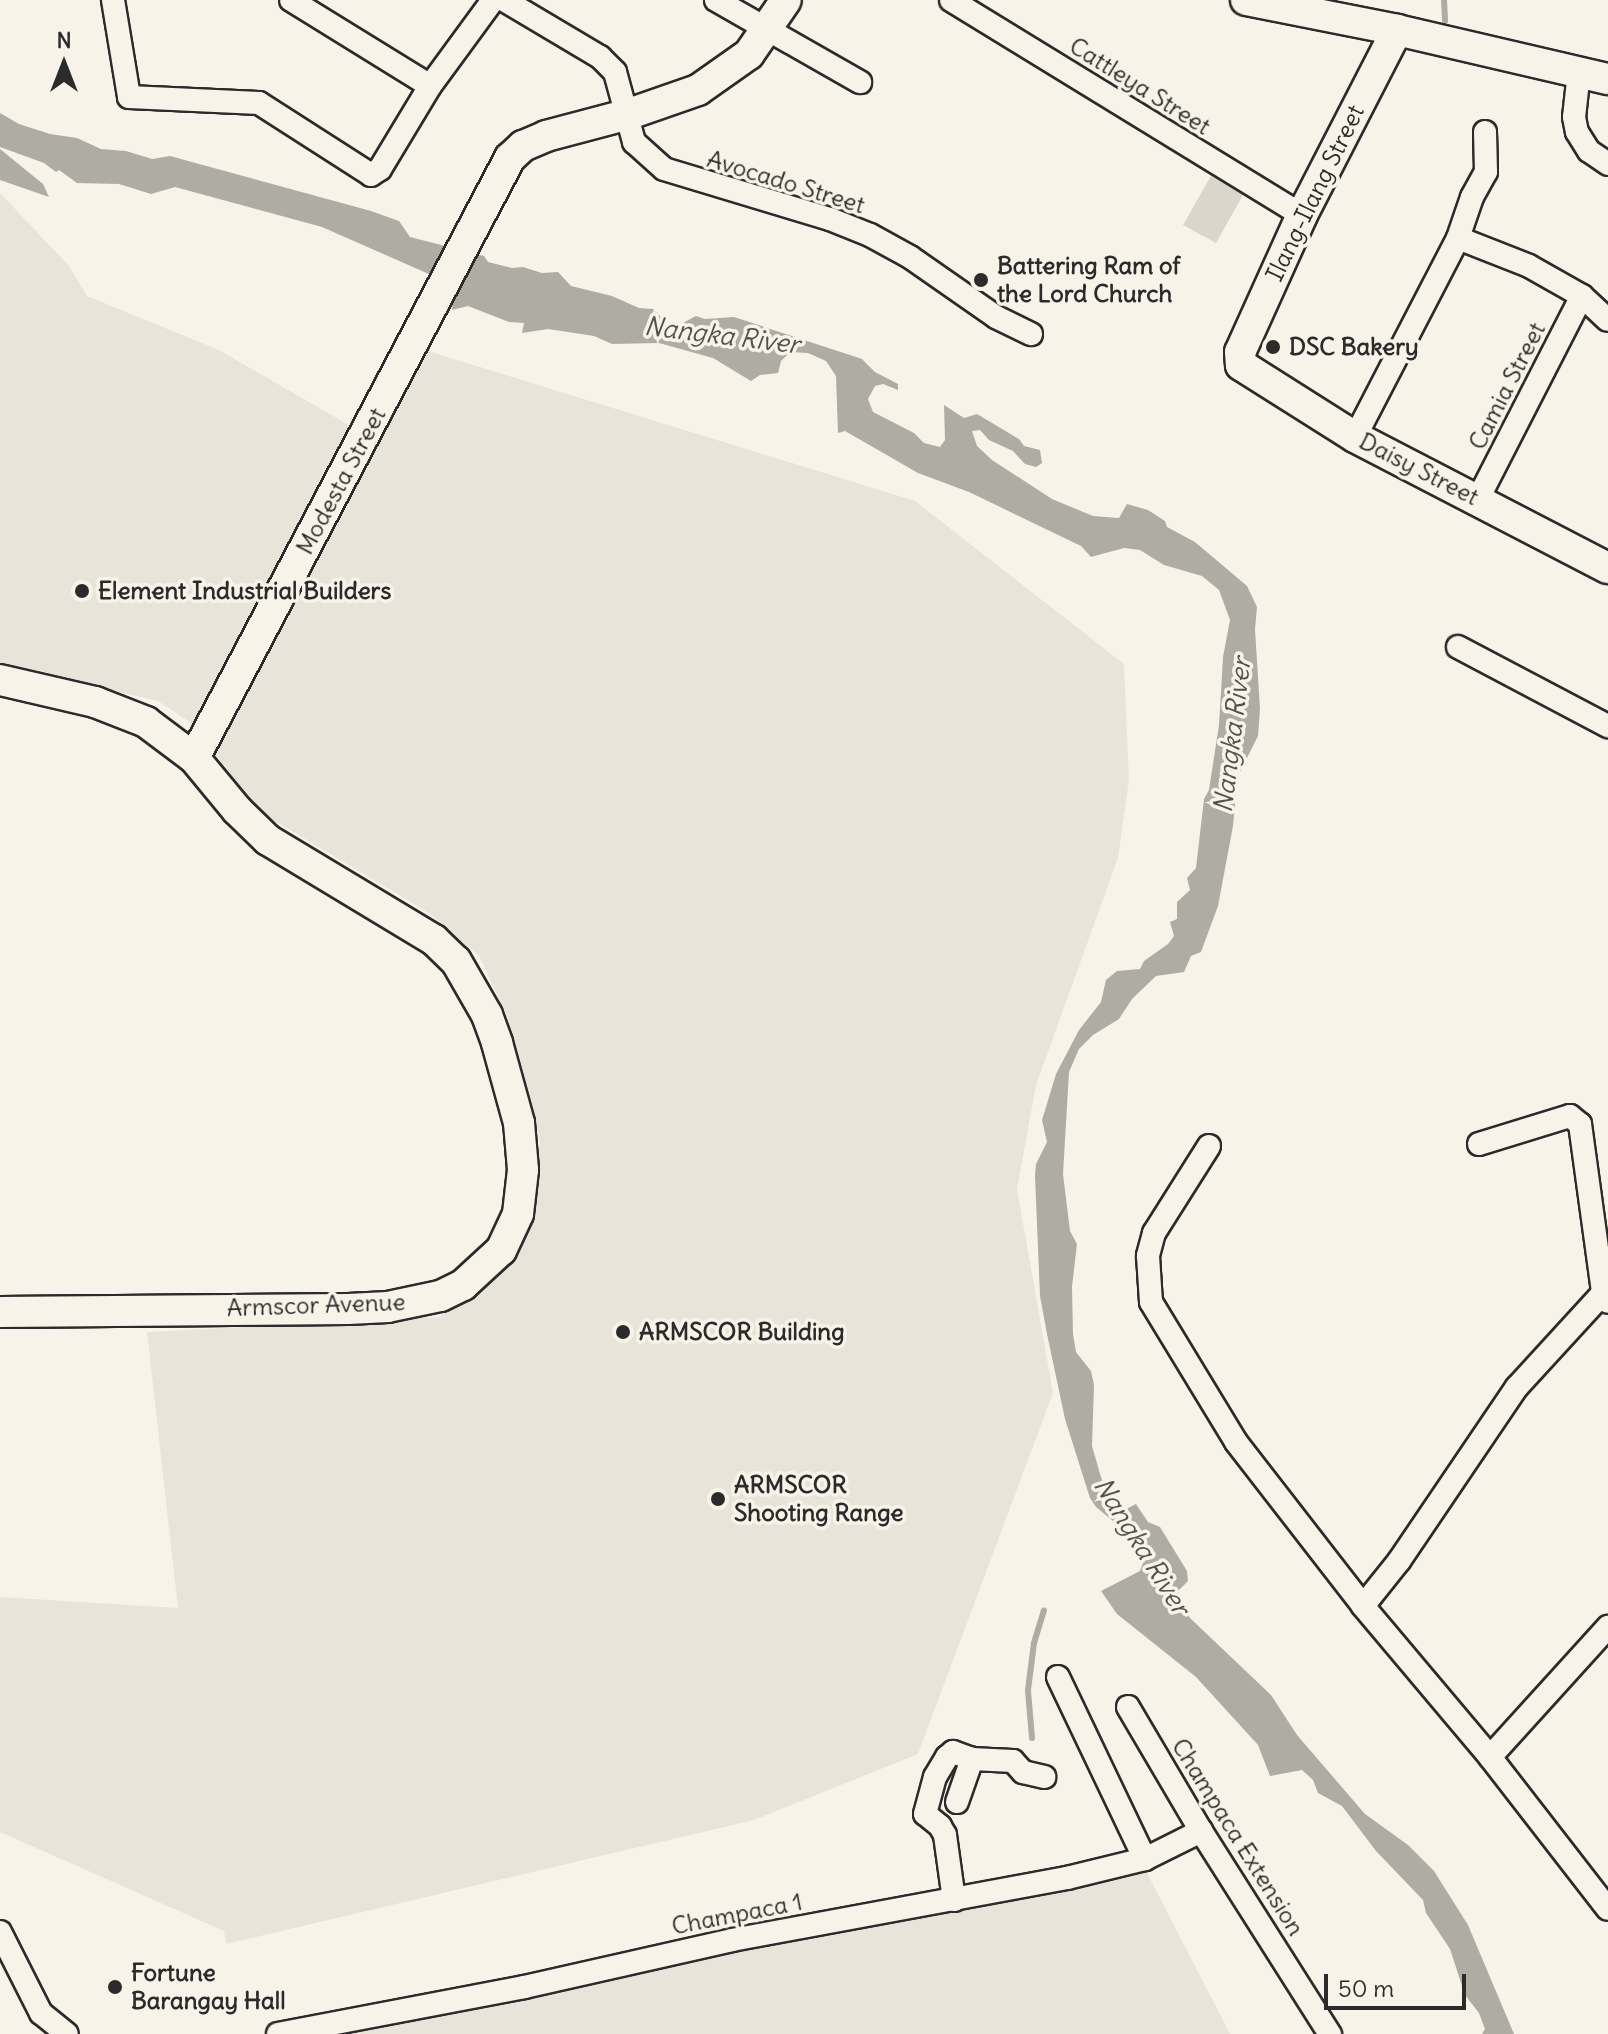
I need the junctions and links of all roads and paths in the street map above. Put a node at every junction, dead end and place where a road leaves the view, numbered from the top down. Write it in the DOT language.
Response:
graph roads {
  1 [pos="291,0"];
  2 [pos="493,0"];
  3 [pos="504,0"];
  4 [pos="716,0"];
  5 [pos="786,0"];
  6 [pos="951,0"];
  7 [pos="1246,0"];
  8 [pos="117,1"];
  9 [pos="1397,30"];
  10 [pos="767,31"];
  11 [pos="1579,72"];
  12 [pos="1608,79"];
  13 [pos="860,82"];
  14 [pos="430,86"];
  15 [pos="629,114"];
  16 [pos="1485,132"];
  17 [pos="1608,164"];
  18 [pos="1302,215"];
  19 [pos="1458,238"];
  20 [pos="1582,296"];
  21 [pos="1608,320"];
  22 [pos="1031,334"];
  23 [pos="1239,359"];
  24 [pos="1355,437"];
  25 [pos="1478,499"];
  26 [pos="1608,568"];
  27 [pos="1458,647"];
  28 [pos="0,680"];
  29 [pos="1608,726"];
  30 [pos="194,758"];
  31 [pos="1479,1144"];
  32 [pos="1209,1146"];
  33 [pos="1606,1298"];
  34 [pos="0,1312"];
  35 [pos="1363,1606"];
  36 [pos="1608,1627"];
  37 [pos="1058,1677"];
  38 [pos="1128,1707"];
  39 [pos="1490,1757"];
  40 [pos="972,1759"];
  41 [pos="1044,1777"];
  42 [pos="957,1802"];
  43 [pos="1201,1831"];
  44 [pos="1145,1859"];
  45 [pos="954,1900"];
  46 [pos="1608,1909"];
  47 [pos="0,1932"];
  48 [pos="67,2034"];
  49 [pos="278,2034"];
  50 [pos="1330,2034"];
  1 -- 14 [label="street"];
  2 -- 14 [label="street"];
  3 -- 15 [label="street, Avocado Street"];
  4 -- 10 [label="street"];
  5 -- 10 [label="main road, Modesta Street"];
  6 -- 18 [label="street, Cattleya Street"];
  7 -- 9 [label="main road"];
  8 -- 14 [label="street"];
  9 -- 11 [label="main road"];
  9 -- 18 [label="main road, Ilang-Ilang Street"];
  10 -- 13 [label="street"];
  10 -- 15 [label="main road, Modesta Street"];
  11 -- 12 [label="main road"];
  11 -- 17 [label="street"];
  15 -- 22 [label="street, Avocado Street"];
  15 -- 30 [label="main road, Modesta Street"];
  16 -- 19 [label="street"];
  18 -- 23 [label="main road, Ilang-Ilang Street"];
  19 -- 20 [label="street"];
  19 -- 24 [label="street"];
  20 -- 21 [label="street"];
  20 -- 25 [label="street, Camia Street"];
  23 -- 24 [label="main road, Daisy Street"];
  24 -- 25 [label="main road, Daisy Street"];
  25 -- 26 [label="main road, Daisy Street"];
  27 -- 29 [label="street"];
  28 -- 30 [label="main road, Armscor Avenue"];
  30 -- 34 [label="main road, Armscor Avenue"];
  31 -- 33 [label="street"];
  32 -- 35 [label="street"];
  33 -- 35 [label="street"];
  35 -- 39 [label="street"];
  36 -- 39 [label="street"];
  37 -- 44 [label="street"];
  38 -- 43 [label="street, Champaca Extension"];
  39 -- 46 [label="street"];
  40 -- 41 [label="street"];
  40 -- 42 [label="street"];
  40 -- 45 [label="street"];
  43 -- 44 [label="street, Champaca 1"];
  43 -- 50 [label="street, Champaca Extension"];
  44 -- 45 [label="street, Champaca 1"];
  45 -- 49 [label="street, Champaca 1"];
  47 -- 48 [label="street"];
}
